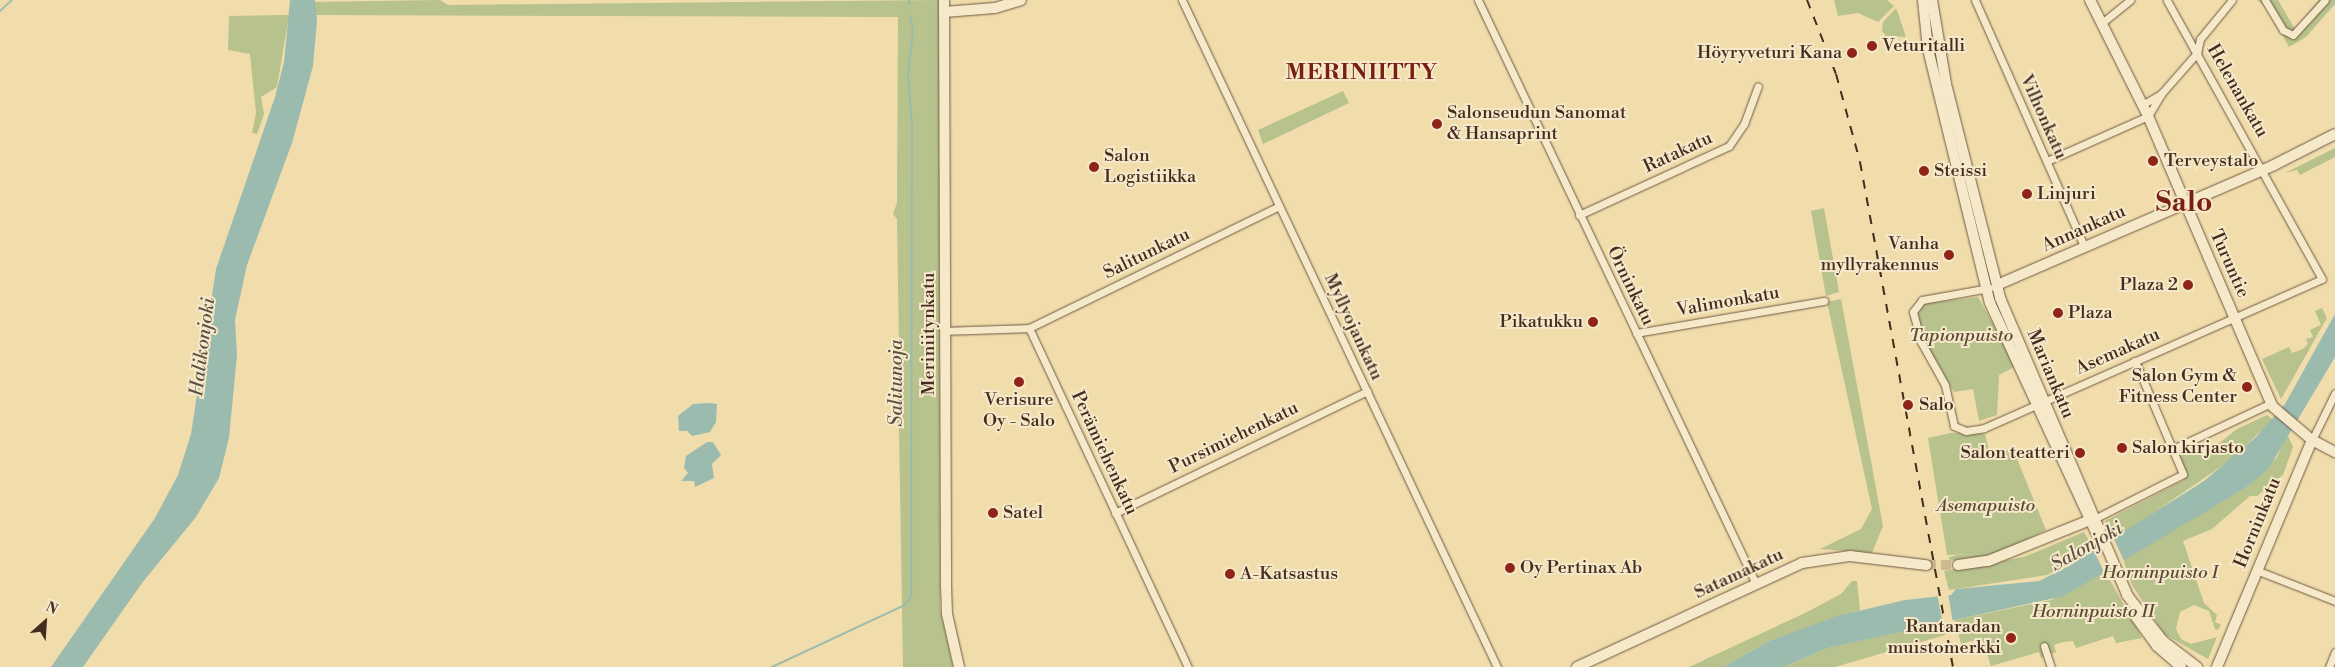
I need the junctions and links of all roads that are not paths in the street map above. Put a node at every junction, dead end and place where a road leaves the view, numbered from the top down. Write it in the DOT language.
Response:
graph roads {
  1 [pos="944,0"];
  2 [pos="1021,0"];
  3 [pos="1182,0"];
  4 [pos="1478,0"];
  5 [pos="1923,0"];
  6 [pos="1932,0"];
  7 [pos="1976,0"];
  8 [pos="2090,0"];
  9 [pos="2130,0"];
  10 [pos="2167,0"];
  11 [pos="2232,0"];
  12 [pos="2265,0"];
  13 [pos="2325,0"];
  14 [pos="944,12"];
  15 [pos="2103,22"];
  16 [pos="2197,54"];
  17 [pos="1758,86"];
  18 [pos="2161,94"];
  19 [pos="2142,105"];
  20 [pos="2148,116"];
  21 [pos="2335,134"];
  22 [pos="2047,161"];
  23 [pos="2264,169"];
  24 [pos="2184,203"];
  25 [pos="1279,206"];
  26 [pos="1579,215"];
  27 [pos="2084,246"];
  28 [pos="2323,276"];
  29 [pos="1992,287"];
  30 [pos="1824,300"];
  31 [pos="2235,317"];
  32 [pos="1029,328"];
  33 [pos="945,331"];
  34 [pos="1636,333"];
  35 [pos="2135,361"];
  36 [pos="1366,391"];
  37 [pos="2335,393"];
  38 [pos="2042,403"];
  39 [pos="2271,405"];
  40 [pos="2312,440"];
  41 [pos="2173,449"];
  42 [pos="2335,452"];
  43 [pos="1115,513"];
  44 [pos="2092,520"];
  45 [pos="1958,564"];
  46 [pos="1926,565"];
  47 [pos="2256,570"];
  48 [pos="1756,584"];
  49 [pos="2335,601"];
  50 [pos="2134,609"];
  51 [pos="2044,646"];
  52 [pos="2335,652"];
  53 [pos="958,667"];
  54 [pos="1188,667"];
  55 [pos="1497,667"];
  56 [pos="1577,667"];
  57 [pos="2051,667"];
  58 [pos="2182,667"];
  59 [pos="2197,667"];
  60 [pos="2217,667"];
  61 [pos="2329,667"];
  1 -- 14 [label="main road, Meriniitynkatu"];
  2 -- 14 [label="main road"];
  3 -- 25 [label="street, Myllyojankatu"];
  4 -- 26 [label="street, Örninkatu"];
  5 -- 29 [label="main road, Mariankatu"];
  6 -- 29 [label="main road, Mariankatu"];
  7 -- 22 [label="street, Vilhonkatu"];
  8 -- 15 [label="main road, Turuntie"];
  9 -- 15 [label="street"];
  10 -- 16 [label="street, Helenankatu"];
  11 -- 16 [label="street"];
  12 -- 13 [label="street"];
  14 -- 33 [label="main road, Meriniitynkatu"];
  15 -- 19 [label="main road, Turuntie"];
  16 -- 18 [label="street"];
  16 -- 23 [label="street, Helenankatu"];
  17 -- 26 [label="street, Ratakatu"];
  18 -- 19 [label="street"];
  18 -- 20 [label="street"];
  19 -- 20 [label="main road, Turuntie"];
  20 -- 22 [label="street"];
  20 -- 24 [label="main road, Turuntie"];
  21 -- 23 [label="main road, Annankatu"];
  22 -- 27 [label="street, Vilhonkatu"];
  23 -- 24 [label="main road, Annankatu"];
  23 -- 28 [label="street, Helenankatu"];
  24 -- 27 [label="main road, Annankatu"];
  24 -- 31 [label="main road, Turuntie"];
  25 -- 32 [label="street, Salitunkatu"];
  25 -- 36 [label="street, Myllyojankatu"];
  26 -- 34 [label="street, Örninkatu"];
  27 -- 29 [label="main road, Annankatu"];
  28 -- 31 [label="street, Asemakatu"];
  29 -- 38 [label="main road, Mariankatu"];
  29 -- 38 [label="street, Asemakatu"];
  30 -- 34 [label="street, Valimonkatu"];
  31 -- 35 [label="street, Asemakatu"];
  31 -- 39 [label="main road, Turuntie"];
  32 -- 33 [label="street"];
  32 -- 43 [label="street, Perämiehenkatu"];
  33 -- 53 [label="main road, Meriniitynkatu"];
  34 -- 48 [label="street, Örninkatu"];
  35 -- 38 [label="street, Asemakatu"];
  35 -- 41 [label="street"];
  36 -- 43 [label="street, Pursimiehenkatu"];
  36 -- 55 [label="street, Myllyojankatu"];
  37 -- 40 [label="street, Horninkatu"];
  38 -- 44 [label="main road, Mariankatu"];
  39 -- 40 [label="main road"];
  39 -- 41 [label="street"];
  40 -- 42 [label="main road"];
  40 -- 47 [label="main road, Horninkatu"];
  41 -- 44 [label="street"];
  43 -- 54 [label="street, Perämiehenkatu"];
  44 -- 45 [label="main road"];
  44 -- 50 [label="main road, Mariankatu"];
  46 -- 48 [label="main road, Satamakatu"];
  47 -- 49 [label="street"];
  47 -- 60 [label="main road, Horninkatu"];
  48 -- 56 [label="main road, Satamakatu"];
  50 -- 58 [label="main road"];
  50 -- 59 [label="main road"];
  51 -- 57 [label="street"];
  52 -- 61 [label="street"];
}
